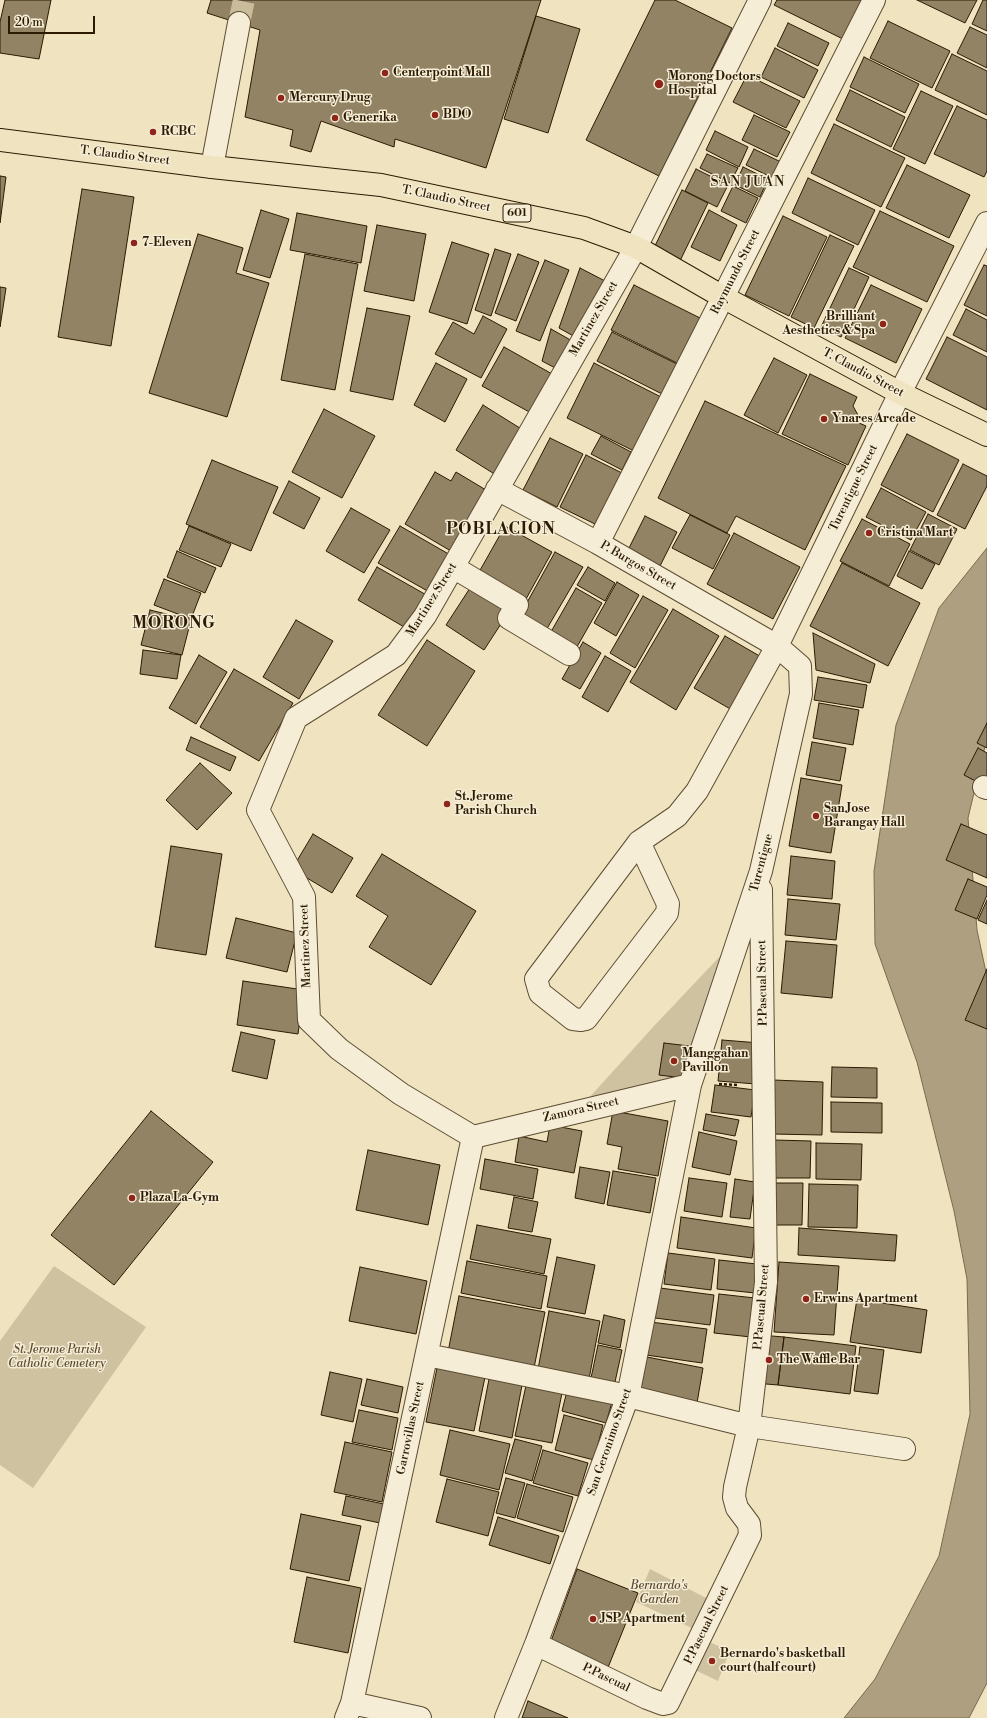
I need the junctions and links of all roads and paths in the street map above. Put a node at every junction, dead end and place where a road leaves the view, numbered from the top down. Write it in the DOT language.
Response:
graph roads {
  1 [pos="760,0"];
  2 [pos="874,0"];
  3 [pos="239,23"];
  4 [pos="0,140"];
  5 [pos="212,167"];
  6 [pos="987,223"];
  7 [pos="636,247"];
  8 [pos="723,297"];
  9 [pos="900,393"];
  10 [pos="987,435"];
  11 [pos="497,489"];
  12 [pos="598,543"];
  13 [pos="453,567"];
  14 [pos="777,646"];
  15 [pos="570,654"];
  16 [pos="639,842"];
  17 [pos="761,871"];
  18 [pos="690,1085"];
  19 [pos="764,1087"];
  20 [pos="473,1136"];
  21 [pos="427,1355"];
  22 [pos="628,1396"];
  23 [pos="749,1426"];
  24 [pos="904,1449"];
  25 [pos="536,1644"];
  26 [pos="674,1694"];
  27 [pos="349,1710"];
  28 [pos="420,1718"];
  29 [pos="506,1718"];
  1 -- 7 [label="street, Martinez Street"];
  2 -- 8 [label="street, Raymundo Street"];
  3 -- 5 [label="street"];
  4 -- 5 [label="main road, T. Claudio Street / 601"];
  5 -- 7 [label="main road, T. Claudio Street / 601"];
  6 -- 9 [label="street, Turentigue Street"];
  7 -- 8 [label="main road, T. Claudio Street / 601"];
  7 -- 11 [label="street, Martinez Street"];
  8 -- 9 [label="main road, T. Claudio Street / 601"];
  8 -- 12 [label="street, Raymundo Street"];
  9 -- 10 [label="main road, T. Claudio Street / 601"];
  9 -- 14 [label="street, Turentigue Street"];
  11 -- 12 [label="street, P. Burgos Street"];
  11 -- 13 [label="street, Martinez Street"];
  12 -- 14 [label="street, P. Burgos Street"];
  13 -- 15 [label="street"];
  13 -- 20 [label="street, Martinez Street"];
  14 -- 16 [label="street, Turentigue Street"];
  14 -- 17 [label="street, Turentigue"];
  16 -- 16 [label="street, Turentigue Street"];
  17 -- 18 [label="street, Turentigue"];
  17 -- 19 [label="street, P.Pascual Street"];
  18 -- 19 [label="path"];
  18 -- 20 [label="street, Zamora Street"];
  18 -- 22 [label="street, San Geronimo Street"];
  19 -- 23 [label="street, P.Pascual Street"];
  20 -- 21 [label="street, Garrovillas Street"];
  21 -- 22 [label="street"];
  21 -- 27 [label="street, Garrovillas Street"];
  22 -- 23 [label="street"];
  22 -- 25 [label="street, San Geronimo Street"];
  23 -- 24 [label="street"];
  23 -- 26 [label="street, P.Pascual Street"];
  25 -- 26 [label="street, P.Pascual"];
  25 -- 29 [label="street, San Geronimo Street"];
  27 -- 28 [label="street"];
}
